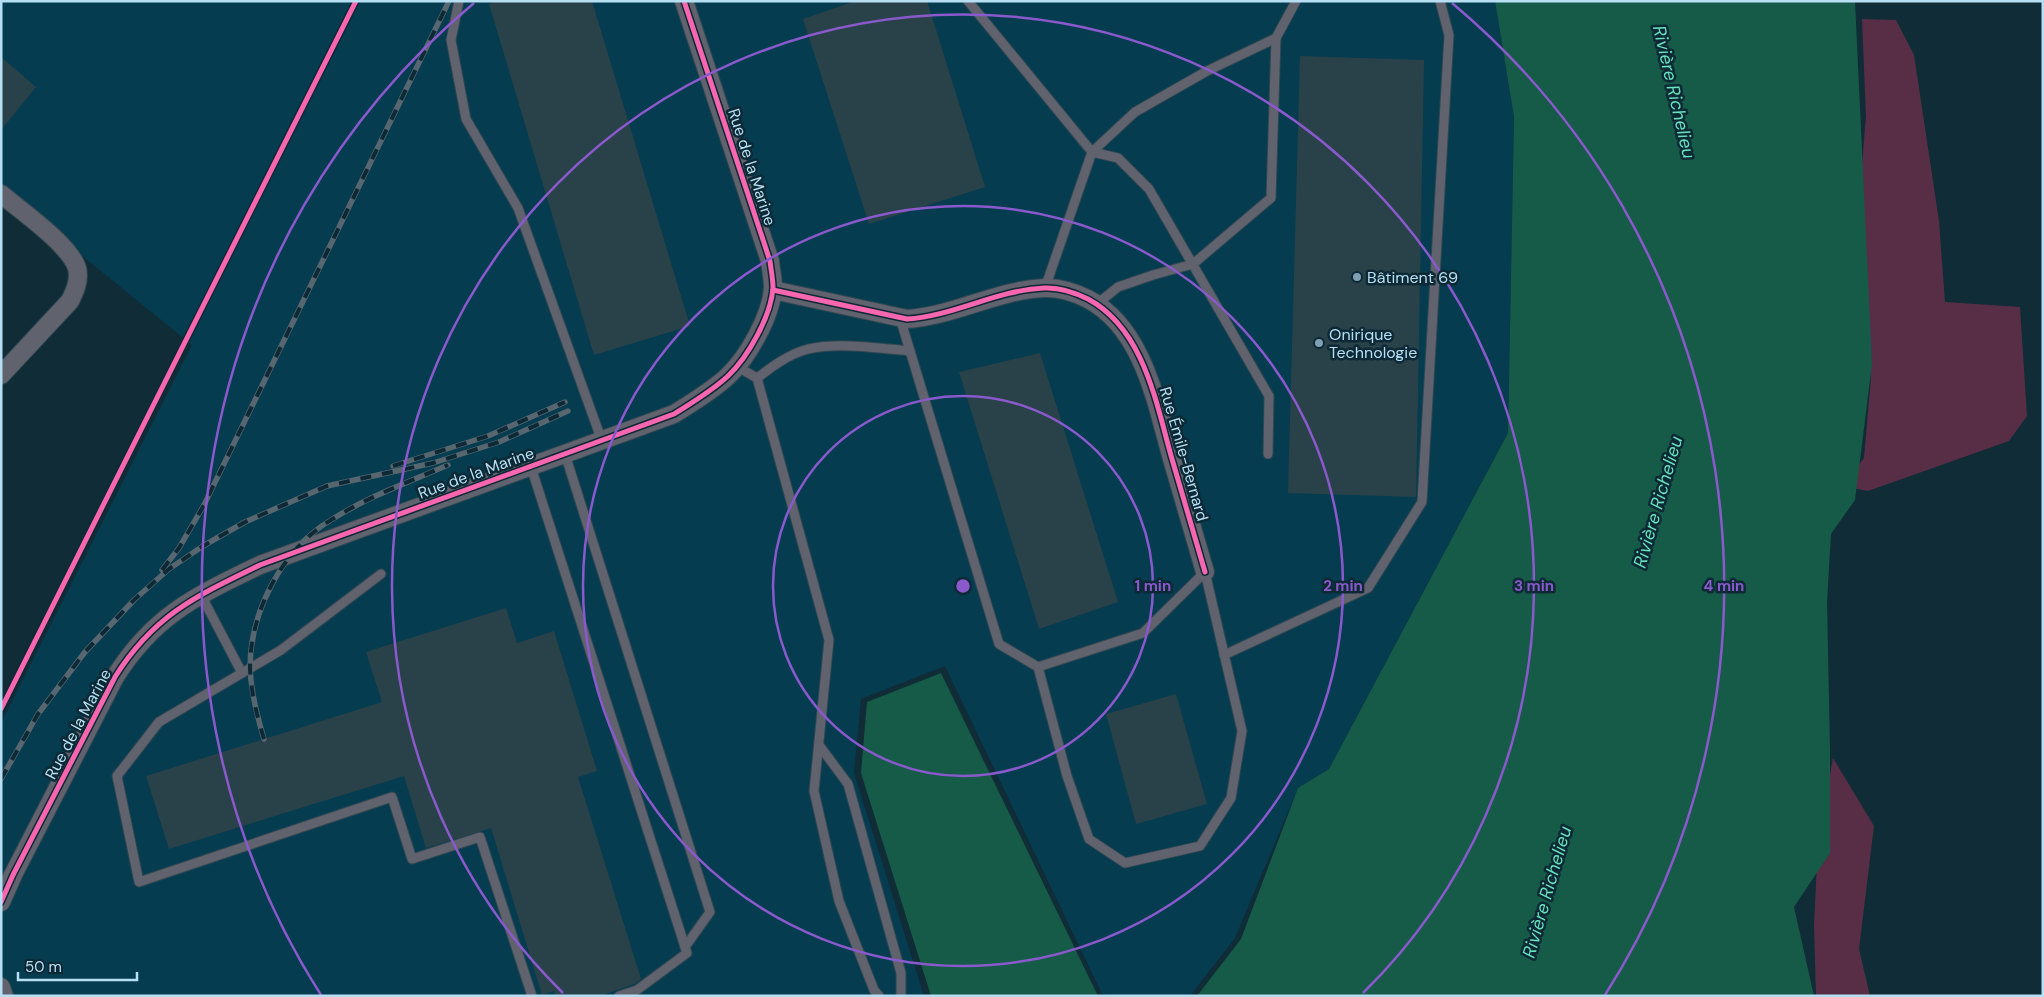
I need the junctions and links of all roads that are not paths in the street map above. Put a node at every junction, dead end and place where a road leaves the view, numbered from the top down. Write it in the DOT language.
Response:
graph roads {
  1 [pos="459,1"];
  2 [pos="684,1"];
  3 [pos="968,1"];
  4 [pos="1296,1"];
  5 [pos="1440,1"];
  6 [pos="1276,38"];
  7 [pos="1092,152"];
  8 [pos="1,194"];
  9 [pos="1193,264"];
  10 [pos="1045,288"];
  11 [pos="773,290"];
  12 [pos="1098,304"];
  13 [pos="900,318"];
  14 [pos="910,351"];
  15 [pos="736,366"];
  16 [pos="1,375"];
  17 [pos="757,378"];
  18 [pos="602,441"];
  19 [pos="565,454"];
  20 [pos="1268,454"];
  21 [pos="531,467"];
  22 [pos="1205,572"];
  23 [pos="381,574"];
  24 [pos="201,595"];
  25 [pos="1224,655"];
  26 [pos="1038,668"];
  27 [pos="242,673"];
  28 [pos="819,745"];
  29 [pos="1,902"];
  30 [pos="685,947"];
  31 [pos="1,987"];
  32 [pos="4,996"];
  33 [pos="532,996"];
  34 [pos="619,996"];
  35 [pos="879,996"];
  36 [pos="900,996"];
  1 -- 18 [label="lane"];
  2 -- 11 [label="street, Rue de la Marine"];
  3 -- 7 [label="lane"];
  4 -- 6 [label="lane"];
  5 -- 25 [label="lane"];
  6 -- 7 [label="lane"];
  6 -- 9 [label="lane"];
  7 -- 9 [label="lane"];
  7 -- 10 [label="lane"];
  8 -- 16 [label="street"];
  9 -- 12 [label="lane"];
  9 -- 20 [label="lane"];
  10 -- 12 [label="street, Rue Émile-Bernard"];
  10 -- 13 [label="street, Rue Émile-Bernard"];
  11 -- 13 [label="street, Rue Émile-Bernard"];
  11 -- 15 [label="street, Rue de la Marine"];
  12 -- 22 [label="street, Rue Émile-Bernard"];
  13 -- 14 [label="lane"];
  14 -- 17 [label="lane"];
  14 -- 26 [label="lane"];
  15 -- 17 [label="lane"];
  15 -- 18 [label="street, Rue de la Marine"];
  17 -- 28 [label="lane"];
  18 -- 19 [label="street, Rue de la Marine"];
  19 -- 21 [label="street, Rue de la Marine"];
  19 -- 30 [label="lane"];
  21 -- 24 [label="street, Rue de la Marine"];
  21 -- 30 [label="lane"];
  22 -- 25 [label="lane"];
  22 -- 26 [label="lane"];
  23 -- 27 [label="lane"];
  24 -- 27 [label="lane"];
  24 -- 29 [label="street, Rue de la Marine"];
  25 -- 26 [label="lane"];
  27 -- 33 [label="lane"];
  28 -- 35 [label="lane"];
  28 -- 36 [label="lane"];
  30 -- 34 [label="lane"];
  31 -- 32 [label="street"];
}
